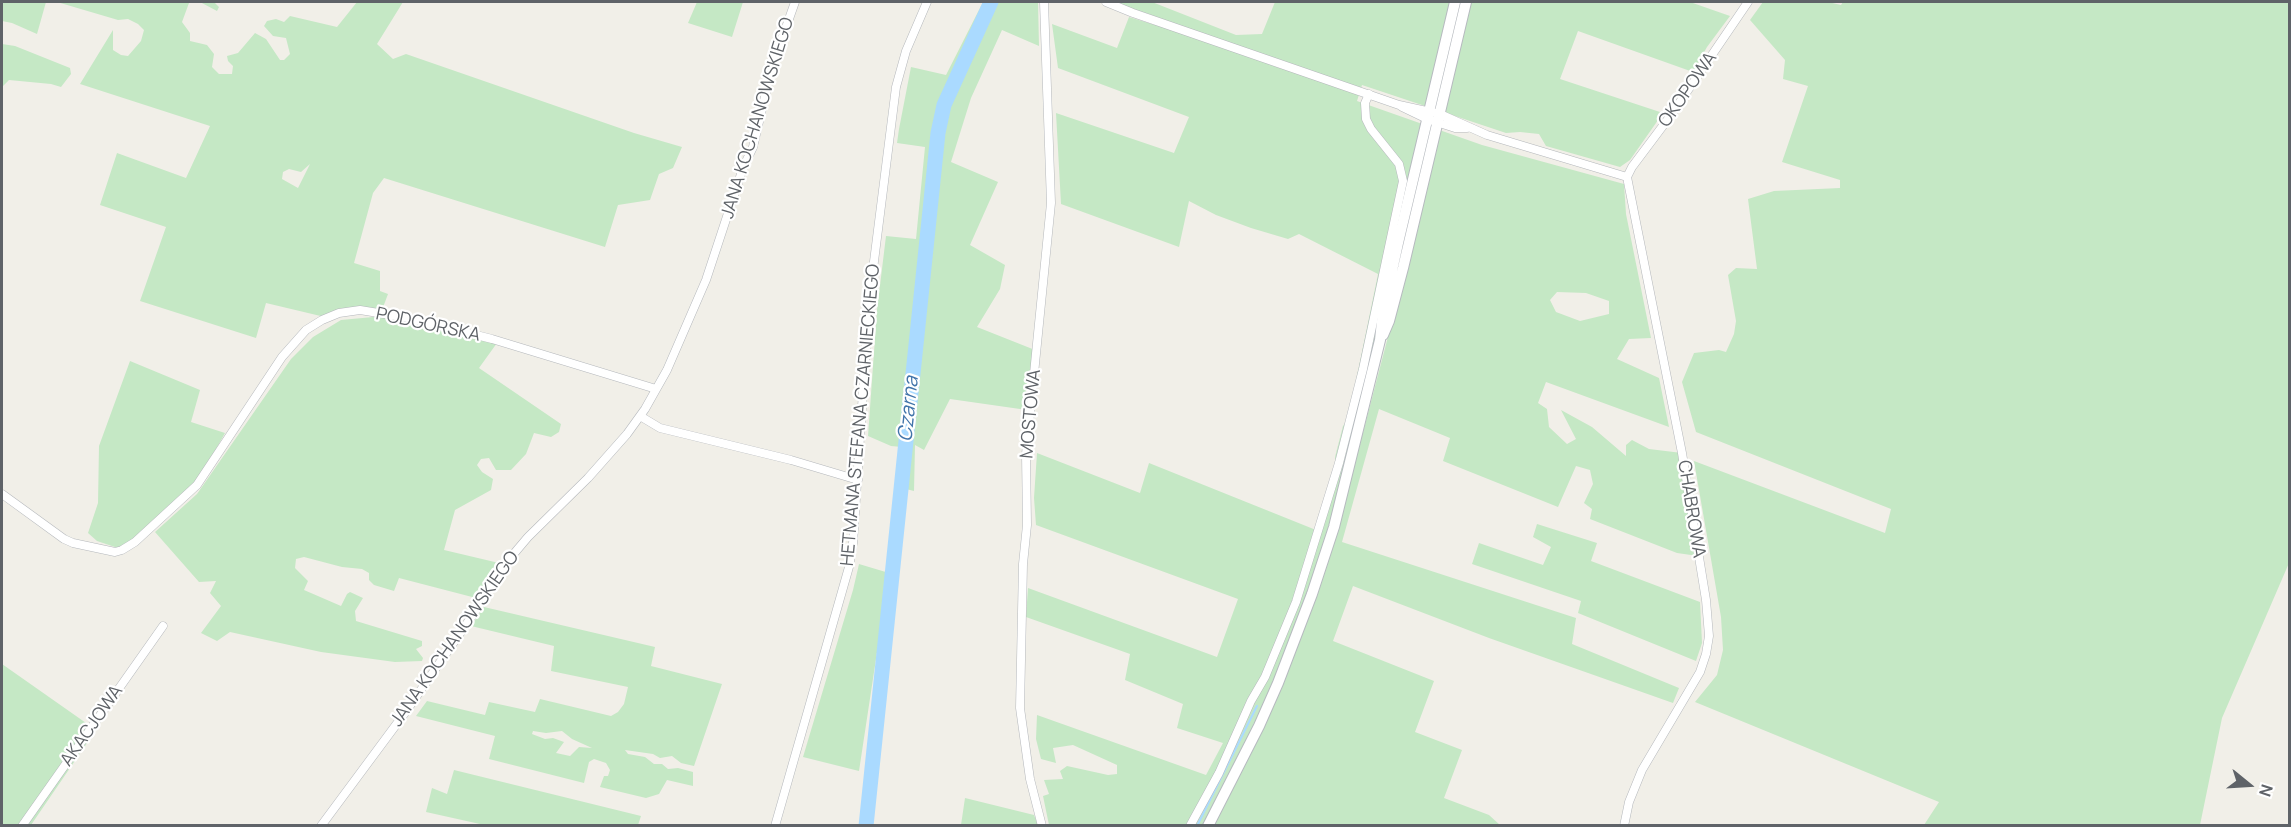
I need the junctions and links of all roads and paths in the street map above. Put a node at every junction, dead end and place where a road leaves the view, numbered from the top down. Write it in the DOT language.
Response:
graph roads {
  1 [pos="795,2"];
  2 [pos="927,2"];
  3 [pos="1044,2"];
  4 [pos="1106,2"];
  5 [pos="1455,2"];
  6 [pos="1466,2"];
  7 [pos="1748,2"];
  8 [pos="1369,94"];
  9 [pos="1433,117"];
  10 [pos="1627,177"];
  11 [pos="656,388"];
  12 [pos="640,416"];
  13 [pos="858,480"];
  14 [pos="2,494"];
  15 [pos="163,626"];
  16 [pos="22,825"];
  17 [pos="321,825"];
  18 [pos="775,825"];
  19 [pos="1042,825"];
  20 [pos="1190,825"];
  21 [pos="1208,825"];
  22 [pos="1624,825"];
  1 -- 11 [label="street, JANA KOCHANOWSKIEGO"];
  2 -- 13 [label="street, HETMANA STEFANA CZARNIECKIEGO"];
  3 -- 19 [label="street, MOSTOWA"];
  4 -- 8 [label="street"];
  5 -- 9 [label="main road"];
  6 -- 9 [label="main road"];
  7 -- 10 [label="street, OKOPOWA"];
  8 -- 9 [label="street"];
  8 -- 20 [label="street"];
  9 -- 10 [label="street"];
  9 -- 21 [label="main road"];
  10 -- 22 [label="street, CHABROWA"];
  11 -- 12 [label="street, JANA KOCHANOWSKIEGO"];
  11 -- 14 [label="street, PODGÓRSKA"];
  12 -- 13 [label="street"];
  12 -- 17 [label="street, JANA KOCHANOWSKIEGO"];
  13 -- 18 [label="street, HETMANA STEFANA CZARNIECKIEGO"];
  15 -- 16 [label="street, AKACJOWA"];
}
